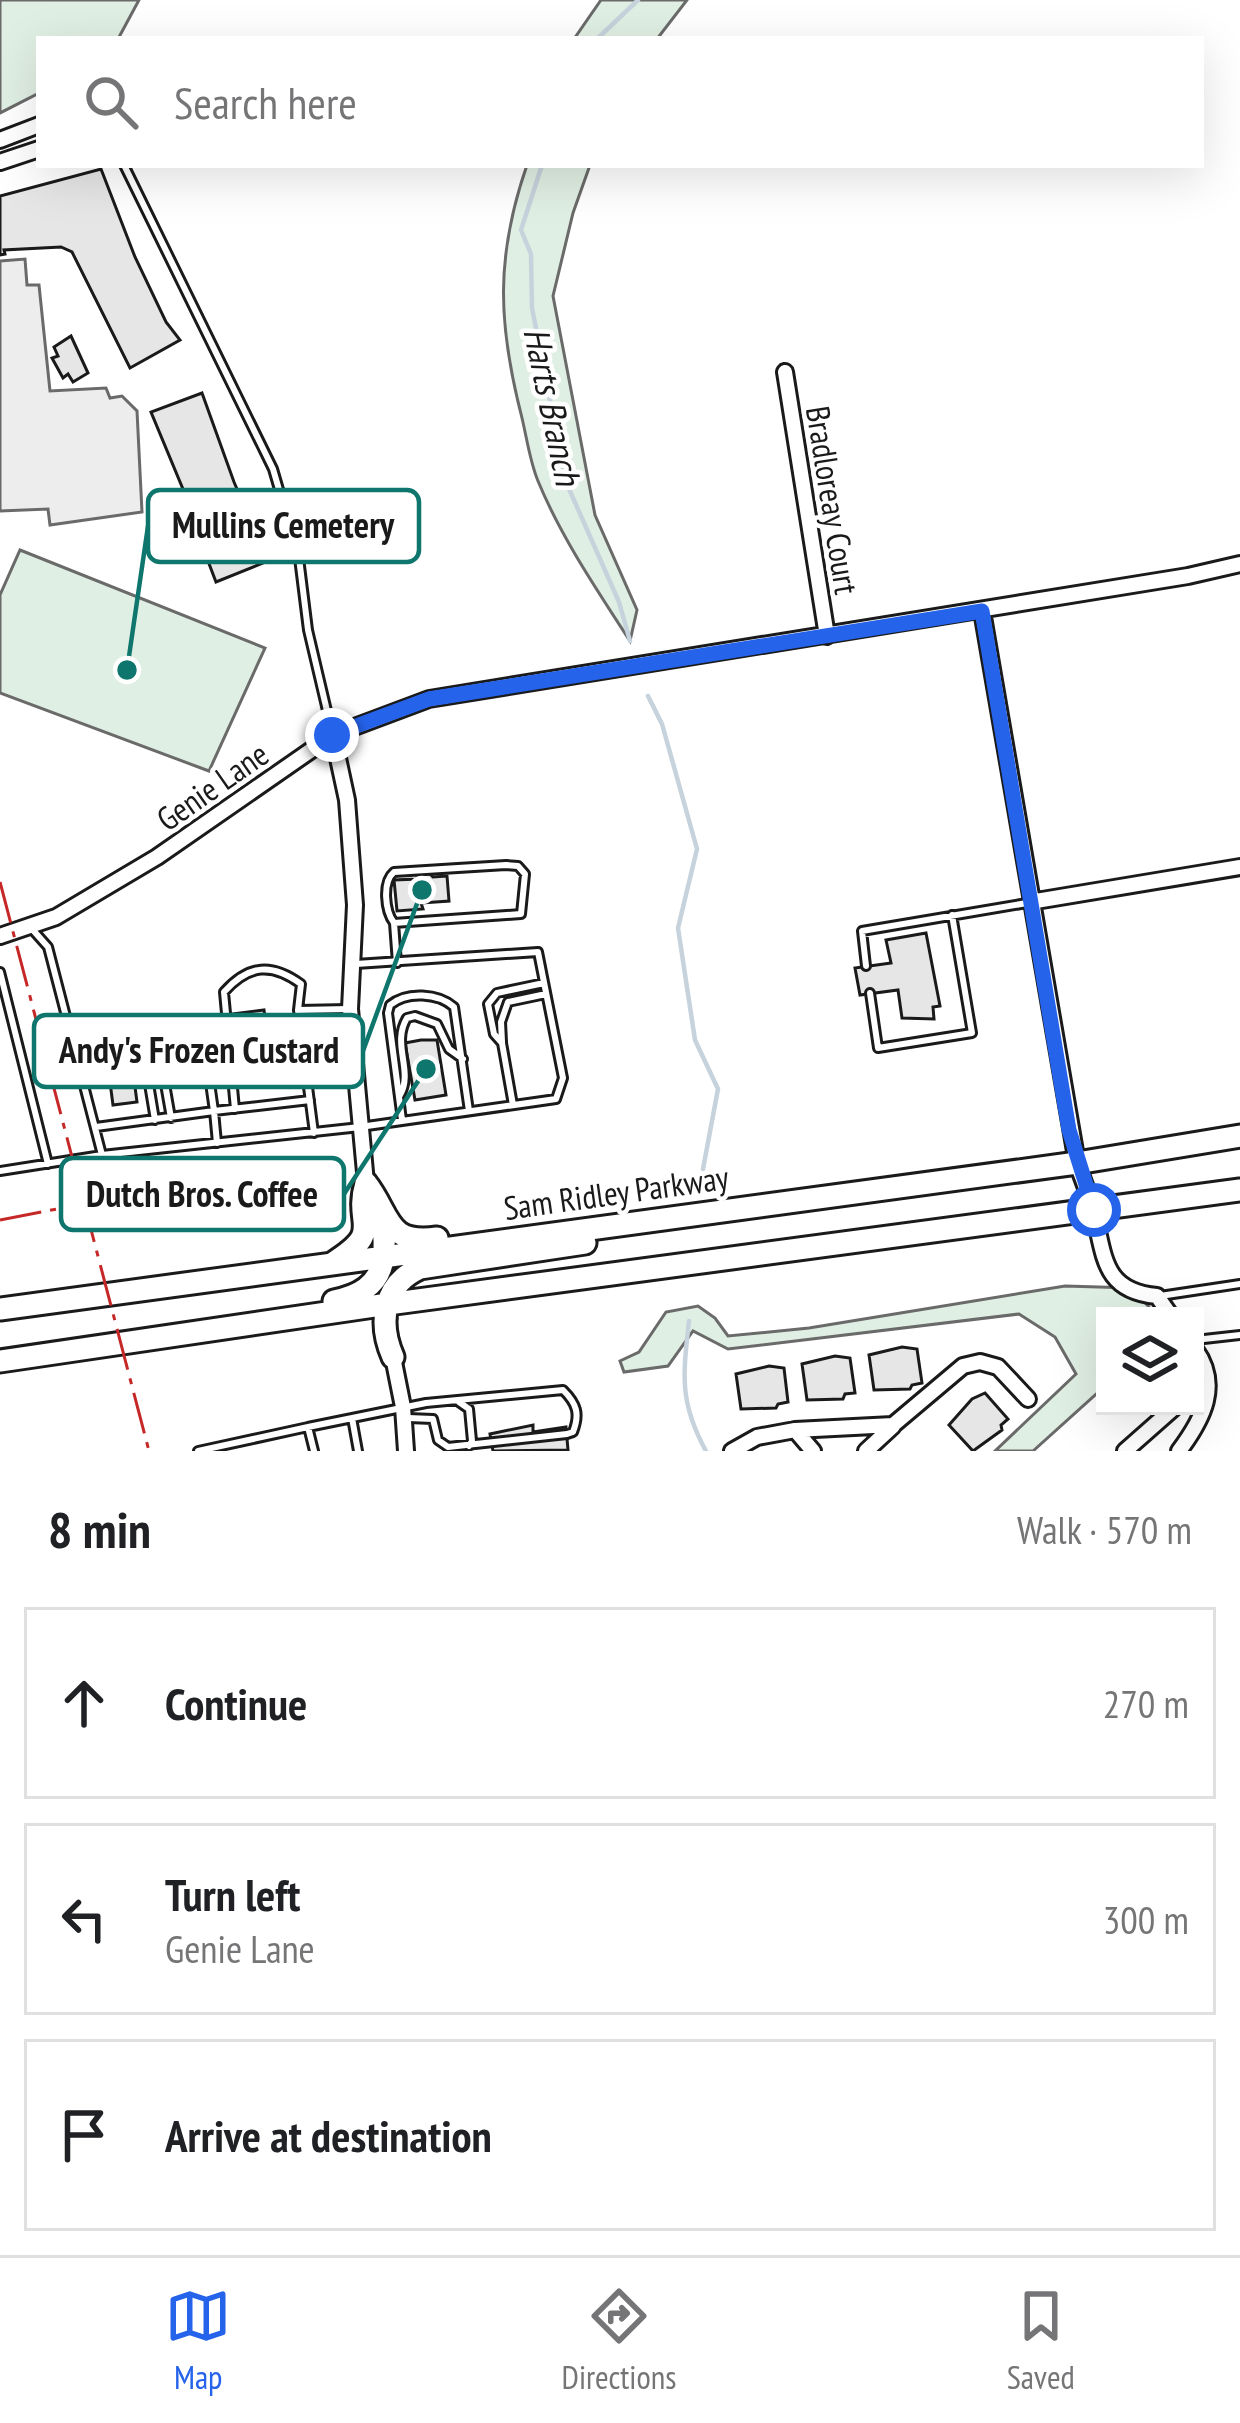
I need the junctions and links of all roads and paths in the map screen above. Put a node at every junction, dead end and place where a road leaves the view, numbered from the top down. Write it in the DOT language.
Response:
graph roads {
  1 [pos="36,126"];
  2 [pos="0,140"];
  3 [pos="36,149"];
  4 [pos="0,163"];
  5 [pos="125,168"];
  6 [pos="785,372"];
  7 [pos="1240,564"];
  8 [pos="982,611"];
  9 [pos="827,636"];
  10 [pos="332,735"];
  11 [pos="1240,867"];
  12 [pos="1030,902"];
  13 [pos="952,915"];
  14 [pos="394,923"];
  15 [pos="30,926"];
  16 [pos="0,936"];
  17 [pos="397,963"];
  18 [pos="352,964"];
  19 [pos="866,965"];
  20 [pos="0,976"];
  21 [pos="544,983"];
  22 [pos="870,993"];
  23 [pos="546,994"];
  24 [pos="350,1009"];
  25 [pos="298,1010"];
  26 [pos="140,1030"];
  27 [pos="74,1041"];
  28 [pos="502,1043"];
  29 [pos="463,1059"];
  30 [pos="208,1073"];
  31 [pos="399,1097"];
  32 [pos="310,1100"];
  33 [pos="513,1105"];
  34 [pos="235,1108"];
  35 [pos="214,1111"];
  36 [pos="469,1111"];
  37 [pos="171,1118"];
  38 [pos="154,1120"];
  39 [pos="402,1120"];
  40 [pos="96,1127"];
  41 [pos="360,1127"];
  42 [pos="314,1132"];
  43 [pos="1240,1136"];
  44 [pos="217,1144"];
  45 [pos="102,1155"];
  46 [pos="1077,1162"];
  47 [pos="48,1164"];
  48 [pos="0,1171"];
  49 [pos="366,1183"];
  50 [pos="1240,1190"];
  51 [pos="381,1209"];
  52 [pos="1094,1210"];
  53 [pos="634,1223"];
  54 [pos="384,1257"];
  55 [pos="330,1264"];
  56 [pos="1240,1284"];
  57 [pos="1157,1296"];
  58 [pos="425,1299"];
  59 [pos="388,1304"];
  60 [pos="1165,1307"];
  61 [pos="0,1310"];
  62 [pos="1240,1335"];
  63 [pos="150,1339"];
  64 [pos="1204,1343"];
  65 [pos="393,1357"];
  66 [pos="0,1360"];
  67 [pos="1028,1399"];
  68 [pos="459,1402"];
  69 [pos="404,1413"];
  70 [pos="1169,1415"];
  71 [pos="1201,1415"];
  72 [pos="352,1418"];
  73 [pos="893,1425"];
  74 [pos="308,1426"];
  75 [pos="794,1430"];
  76 [pos="1145,1445"];
  77 [pos="469,1446"];
  78 [pos="198,1451"];
  79 [pos="314,1451"];
  80 [pos="358,1451"];
  81 [pos="406,1451"];
  82 [pos="732,1451"];
  83 [pos="814,1451"];
  84 [pos="866,1451"];
  85 [pos="1125,1451"];
  86 [pos="1179,1451"];
  1 -- 2 [label="street"];
  3 -- 4 [label="street"];
  5 -- 10 [label="lane"];
  6 -- 9 [label="street, Bradloreay Court"];
  7 -- 8 [label="street, Genie Lane"];
  8 -- 9 [label="street, Genie Lane"];
  8 -- 12 [label="street"];
  9 -- 10 [label="street, Genie Lane"];
  10 -- 15 [label="street, Genie Lane"];
  10 -- 18 [label="street"];
  11 -- 12 [label="street"];
  12 -- 13 [label="lane"];
  12 -- 46 [label="street"];
  13 -- 19 [label="lane"];
  13 -- 22 [label="lane"];
  14 -- 14 [label="lane"];
  14 -- 17 [label="lane"];
  15 -- 16 [label="street, Genie Lane"];
  15 -- 27 [label="lane"];
  17 -- 18 [label="lane"];
  17 -- 21 [label="lane"];
  18 -- 24 [label="street"];
  20 -- 47 [label="lane"];
  21 -- 23 [label="lane"];
  21 -- 28 [label="lane"];
  23 -- 28 [label="lane"];
  23 -- 33 [label="lane"];
  24 -- 25 [label="lane"];
  24 -- 41 [label="street"];
  25 -- 32 [label="lane"];
  25 -- 34 [label="lane"];
  26 -- 27 [label="lane"];
  26 -- 30 [label="lane"];
  26 -- 38 [label="lane"];
  27 -- 40 [label="lane"];
  28 -- 33 [label="lane"];
  29 -- 31 [label="lane"];
  29 -- 31 [label="lane"];
  29 -- 36 [label="lane"];
  30 -- 35 [label="lane"];
  30 -- 37 [label="lane"];
  31 -- 39 [label="lane"];
  32 -- 34 [label="lane"];
  32 -- 42 [label="lane"];
  33 -- 36 [label="lane"];
  34 -- 35 [label="lane"];
  35 -- 37 [label="lane"];
  35 -- 44 [label="lane"];
  36 -- 39 [label="lane"];
  37 -- 38 [label="lane"];
  38 -- 40 [label="lane"];
  39 -- 41 [label="lane"];
  40 -- 45 [label="lane"];
  41 -- 42 [label="lane"];
  41 -- 49 [label="street"];
  42 -- 44 [label="lane"];
  43 -- 46 [label="main road, Sam Ridley Parkway"];
  44 -- 45 [label="lane"];
  45 -- 47 [label="lane"];
  46 -- 52 [label="street"];
  46 -- 53 [label="main road, Sam Ridley Parkway"];
  47 -- 48 [label="lane"];
  49 -- 51 [label="main road"];
  49 -- 55 [label="main road"];
  50 -- 52 [label="main road"];
  51 -- 53 [label="main road"];
  51 -- 54 [label="main road"];
  52 -- 57 [label="street"];
  52 -- 58 [label="main road"];
  53 -- 54 [label="main road, Sam Ridley Parkway"];
  53 -- 59 [label="main road"];
  54 -- 55 [label="main road, Sam Ridley Parkway"];
  54 -- 63 [label="main road"];
  55 -- 61 [label="main road, Sam Ridley Parkway"];
  56 -- 57 [label="lane"];
  57 -- 60 [label="street"];
  58 -- 59 [label="main road"];
  58 -- 65 [label="main road"];
  59 -- 63 [label="main road"];
  59 -- 65 [label="main road"];
  62 -- 64 [label="lane"];
  63 -- 66 [label="main road"];
  65 -- 69 [label="street"];
  67 -- 73 [label="street"];
  68 -- 69 [label="lane"];
  68 -- 77 [label="lane"];
  68 -- 77 [label="lane"];
  69 -- 72 [label="lane"];
  69 -- 77 [label="lane"];
  69 -- 81 [label="street"];
  70 -- 76 [label="street"];
  71 -- 86 [label="street"];
  72 -- 74 [label="lane"];
  72 -- 80 [label="lane"];
  73 -- 75 [label="street"];
  73 -- 84 [label="street"];
  74 -- 78 [label="lane"];
  74 -- 79 [label="lane"];
  75 -- 82 [label="street"];
  75 -- 83 [label="street"];
  76 -- 85 [label="street"];
}
